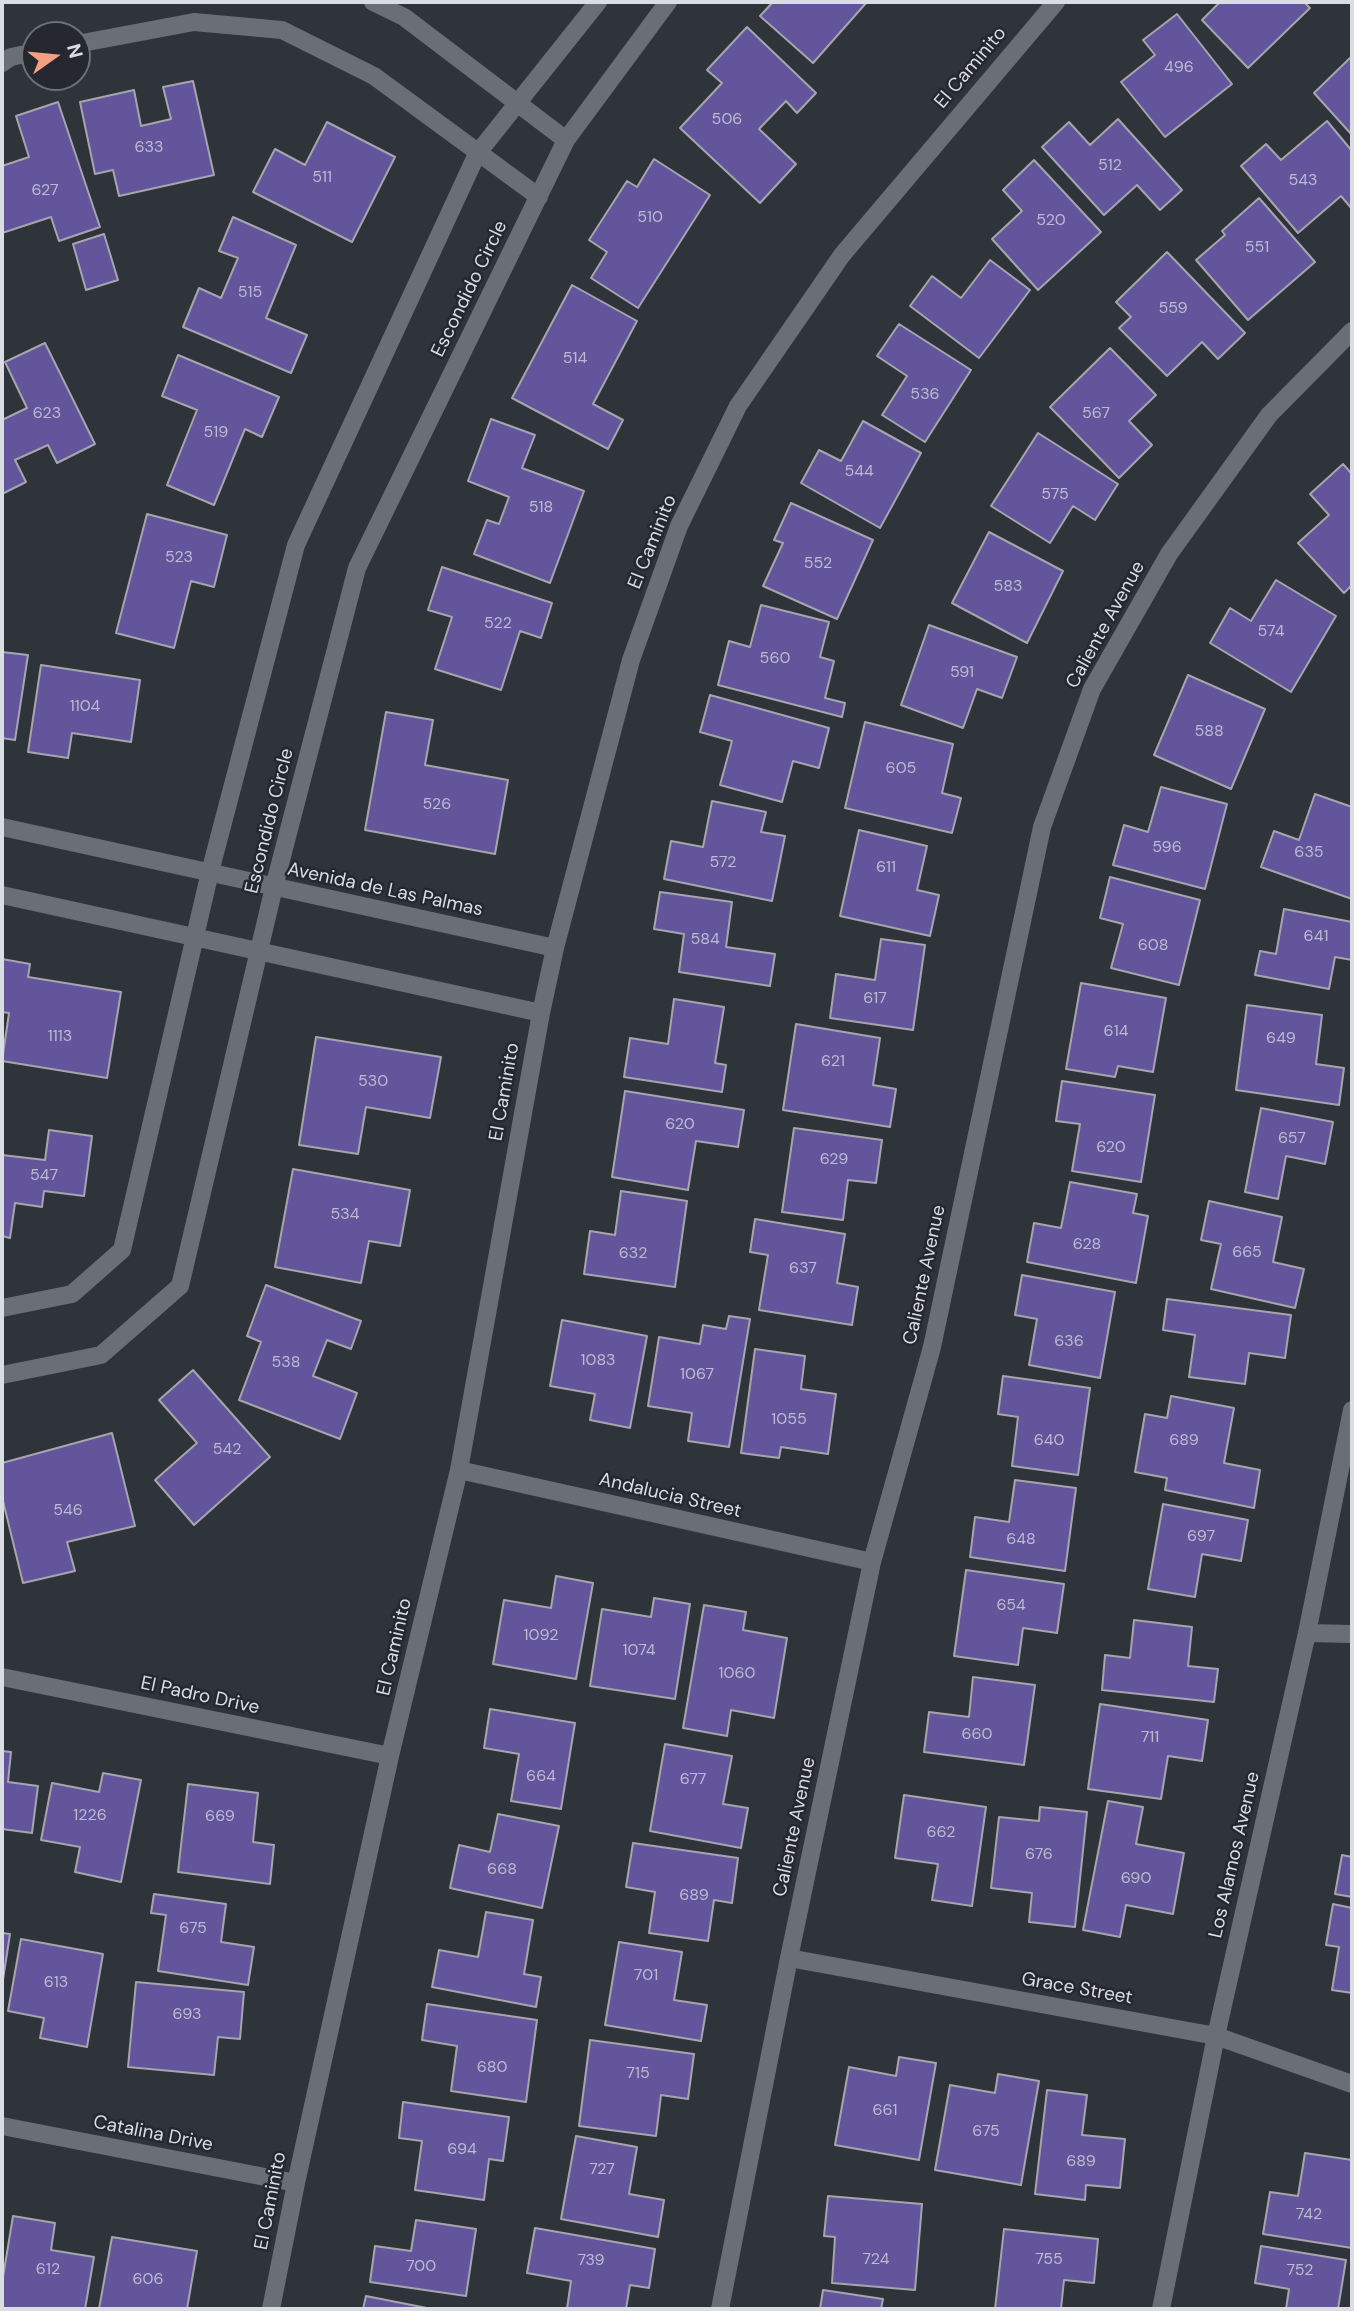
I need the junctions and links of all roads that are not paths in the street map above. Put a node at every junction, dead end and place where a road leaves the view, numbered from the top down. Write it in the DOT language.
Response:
graph roads {
  1 [pos="373,2"];
  2 [pos="597,2"];
  3 [pos="668,2"];
  4 [pos="1043,6"];
  5 [pos="91,41"];
  6 [pos="21,55"];
  7 [pos="2,63"];
  8 [pos="517,103"];
  9 [pos="566,140"];
  10 [pos="477,154"];
  11 [pos="539,197"];
  12 [pos="1352,331"];
  13 [pos="2,828"];
  14 [pos="210,872"];
  15 [pos="274,887"];
  16 [pos="2,895"];
  17 [pos="196,937"];
  18 [pos="555,948"];
  19 [pos="260,952"];
  20 [pos="541,1013"];
  21 [pos="2,1308"];
  22 [pos="2,1375"];
  23 [pos="1352,1410"];
  24 [pos="459,1470"];
  25 [pos="872,1562"];
  26 [pos="1307,1633"];
  27 [pos="1352,1634"];
  28 [pos="2,1676"];
  29 [pos="390,1756"];
  30 [pos="789,1958"];
  31 [pos="1216,2036"];
  32 [pos="1352,2084"];
  33 [pos="2,2126"];
  34 [pos="296,2183"];
  35 [pos="271,2309"];
  36 [pos="720,2309"];
  37 [pos="1161,2309"];
  1 -- 8 [label="street"];
  2 -- 8 [label="street"];
  3 -- 9 [label="street, Escondido Circle"];
  4 -- 18 [label="street, El Caminito"];
  5 -- 10 [label="street"];
  6 -- 7 [label="street"];
  8 -- 9 [label="street"];
  8 -- 10 [label="street"];
  9 -- 11 [label="street, Escondido Circle"];
  10 -- 11 [label="street"];
  10 -- 14 [label="street"];
  11 -- 15 [label="street, Escondido Circle"];
  12 -- 25 [label="street, Caliente Avenue"];
  13 -- 14 [label="street, Avenida de Las Palmas"];
  14 -- 15 [label="street, Avenida de Las Palmas"];
  14 -- 17 [label="street"];
  15 -- 18 [label="street, Avenida de Las Palmas"];
  15 -- 19 [label="street, Escondido Circle"];
  16 -- 17 [label="street"];
  17 -- 19 [label="street"];
  17 -- 21 [label="street"];
  18 -- 20 [label="street, El Caminito"];
  19 -- 20 [label="street"];
  19 -- 22 [label="street, Escondido Circle"];
  20 -- 24 [label="street, El Caminito"];
  23 -- 26 [label="street, Los Alamos Avenue"];
  24 -- 25 [label="street, Andalucia Street"];
  24 -- 29 [label="street, El Caminito"];
  25 -- 30 [label="street, Caliente Avenue"];
  26 -- 27 [label="street"];
  26 -- 31 [label="street, Los Alamos Avenue"];
  28 -- 29 [label="street, El Padro Drive"];
  29 -- 34 [label="street, El Caminito"];
  30 -- 31 [label="street, Grace Street"];
  30 -- 36 [label="street, Caliente Avenue"];
  31 -- 32 [label="street, Grace Street"];
  31 -- 37 [label="street, Los Alamos Avenue"];
  33 -- 34 [label="street, Catalina Drive"];
  34 -- 35 [label="street, El Caminito"];
}
